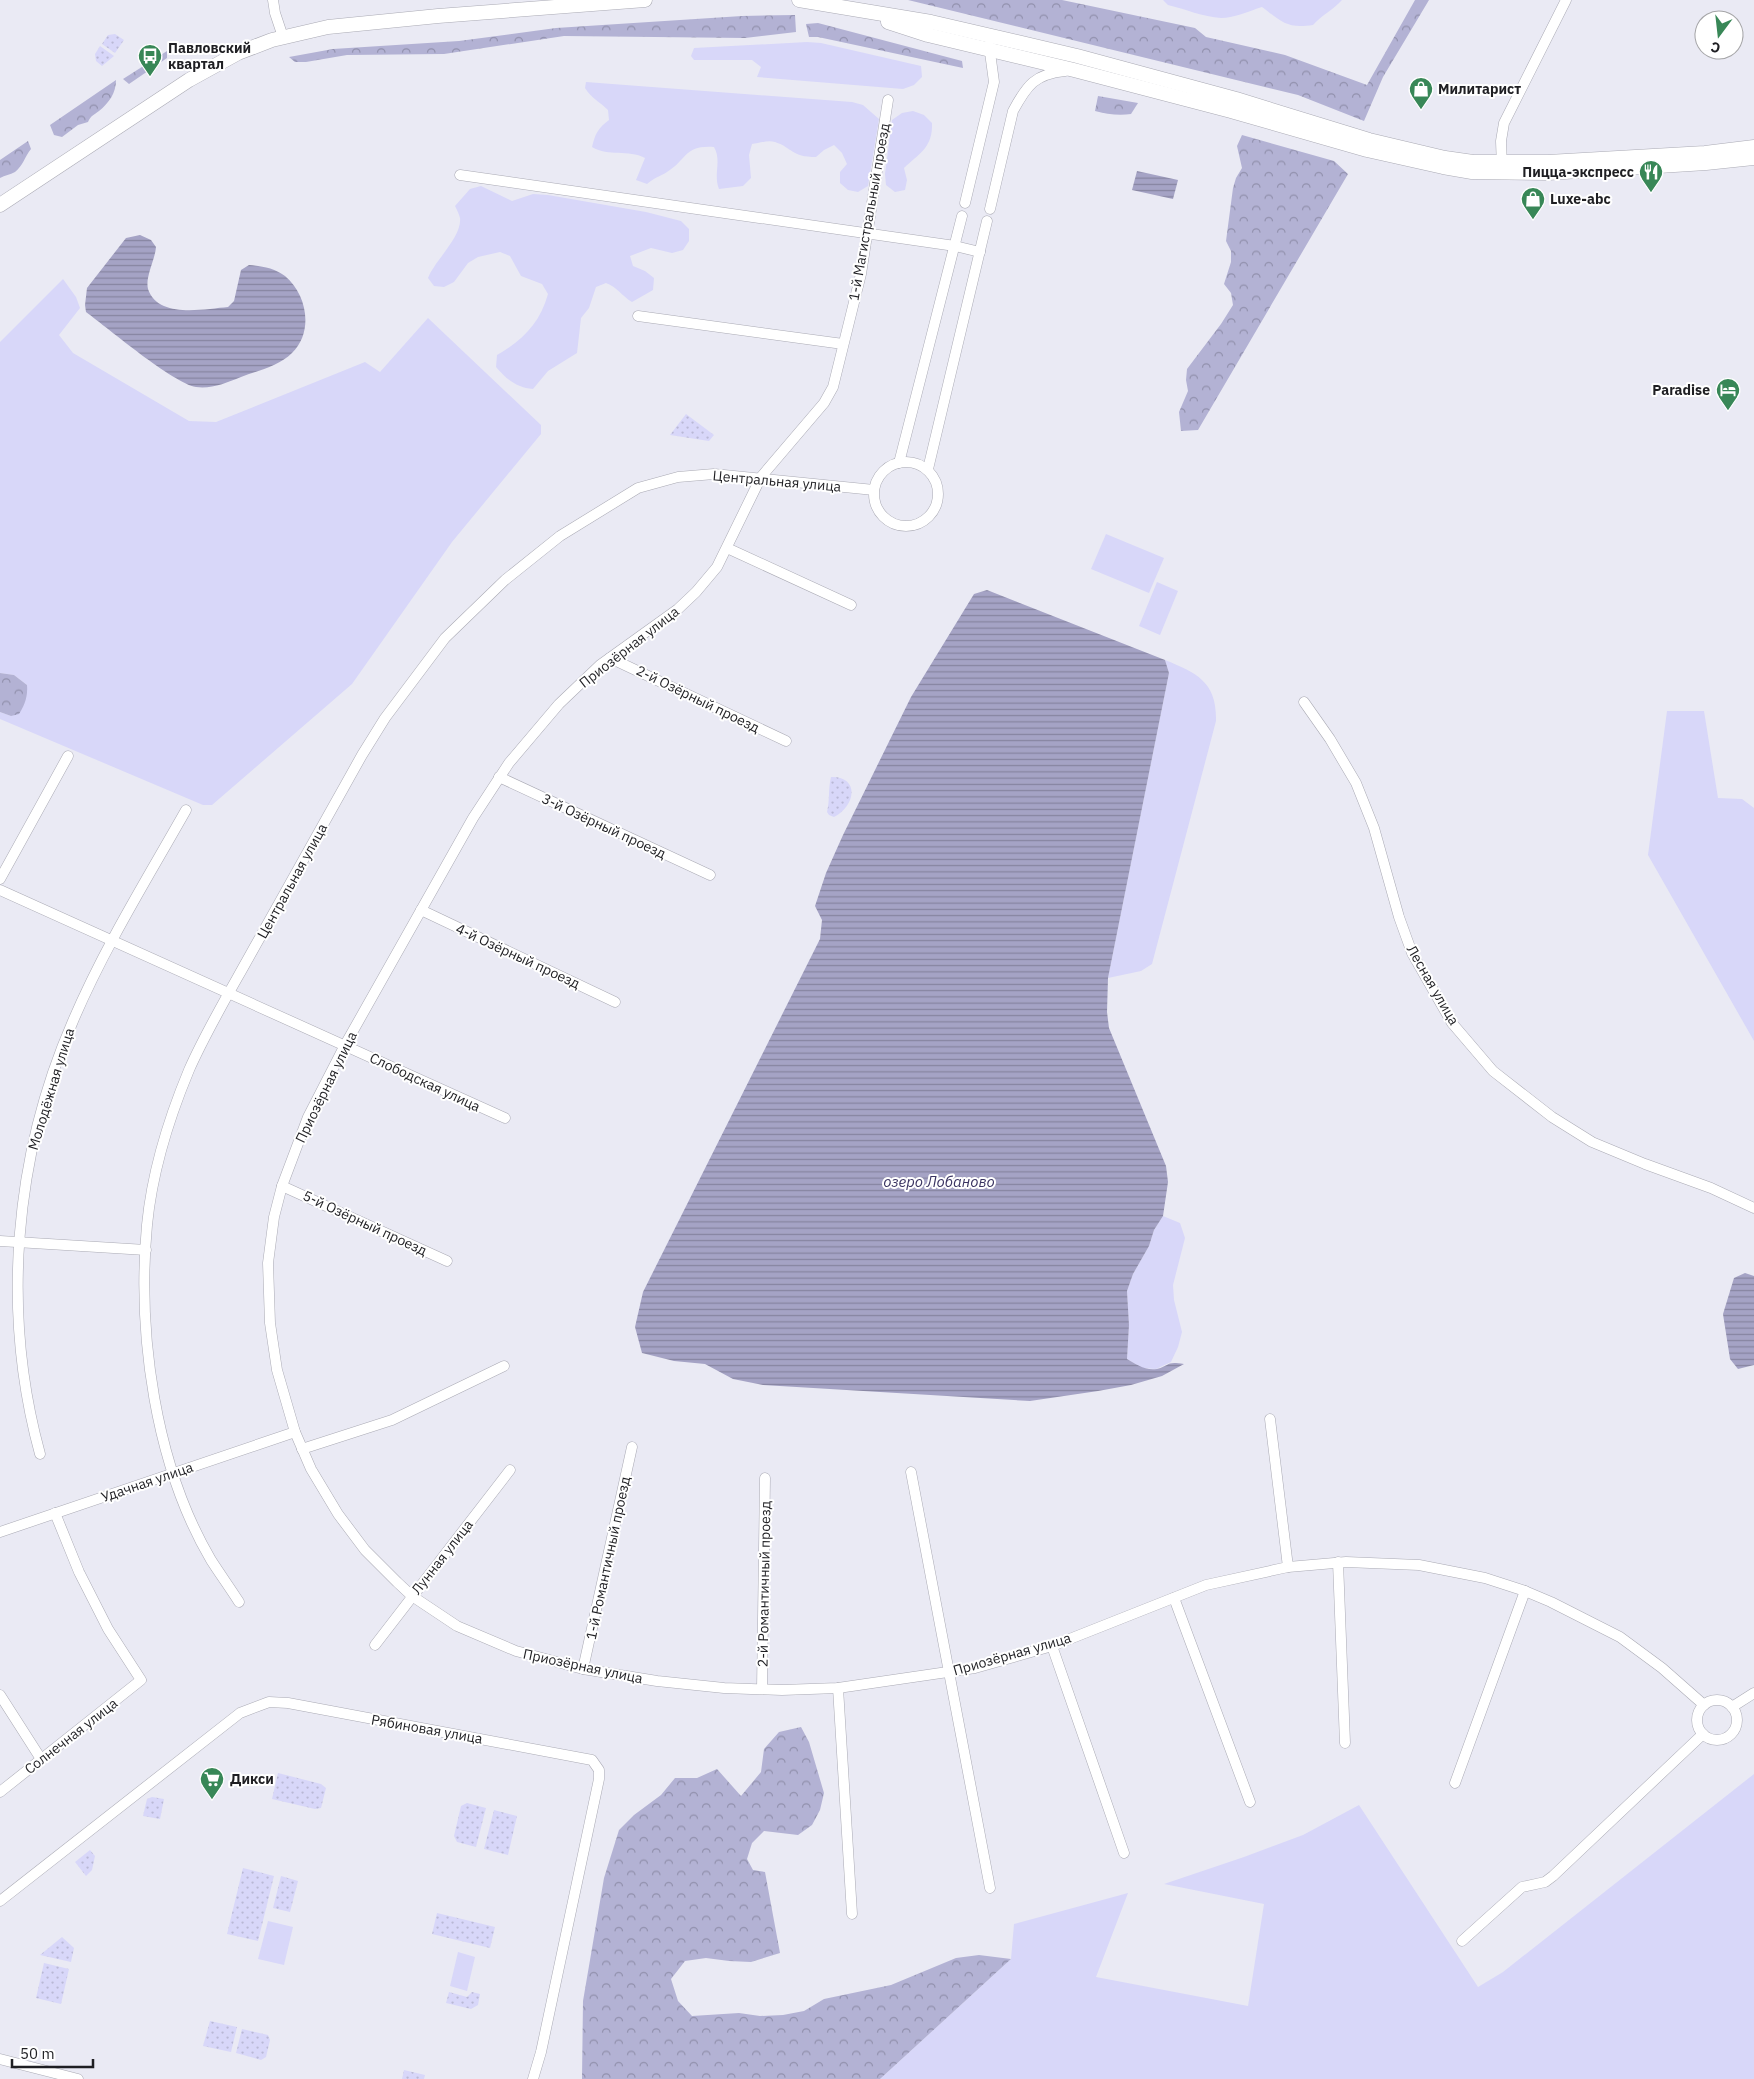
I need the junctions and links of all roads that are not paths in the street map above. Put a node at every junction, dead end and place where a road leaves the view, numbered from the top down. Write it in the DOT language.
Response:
graph roads {
  1 [pos="273,0"];
  2 [pos="645,0"];
  3 [pos="800,0"];
  4 [pos="1566,0"];
  5 [pos="283,37"];
  6 [pos="989,42"];
  7 [pos="1074,70"];
  8 [pos="888,100"];
  9 [pos="1754,147"];
  10 [pos="1754,158"];
  11 [pos="1503,168"];
  12 [pos="460,175"];
  13 [pos="965,203"];
  14 [pos="0,205"];
  15 [pos="990,209"];
  16 [pos="962,216"];
  17 [pos="987,222"];
  18 [pos="868,234"];
  19 [pos="955,246"];
  20 [pos="980,252"];
  21 [pos="638,316"];
  22 [pos="843,344"];
  23 [pos="899,463"];
  24 [pos="928,470"];
  25 [pos="761,477"];
  26 [pos="874,490"];
  27 [pos="727,548"];
  28 [pos="851,605"];
  29 [pos="610,658"];
  30 [pos="1304,702"];
  31 [pos="786,741"];
  32 [pos="68,756"];
  33 [pos="499,777"];
  34 [pos="186,810"];
  35 [pos="710,875"];
  36 [pos="0,879"];
  37 [pos="0,890"];
  38 [pos="421,910"];
  39 [pos="112,940"];
  40 [pos="229,993"];
  41 [pos="615,1002"];
  42 [pos="345,1045"];
  43 [pos="505,1118"];
  44 [pos="282,1186"];
  45 [pos="1754,1208"];
  46 [pos="0,1241"];
  47 [pos="18,1242"];
  48 [pos="146,1250"];
  49 [pos="447,1261"];
  50 [pos="504,1366"];
  51 [pos="1270,1419"];
  52 [pos="295,1432"];
  53 [pos="632,1447"];
  54 [pos="302,1449"];
  55 [pos="40,1454"];
  56 [pos="510,1470"];
  57 [pos="911,1472"];
  58 [pos="173,1473"];
  59 [pos="765,1478"];
  60 [pos="55,1513"];
  61 [pos="0,1532"];
  62 [pos="1338,1562"];
  63 [pos="1288,1567"];
  64 [pos="1525,1591"];
  65 [pos="412,1596"];
  66 [pos="1174,1598"];
  67 [pos="239,1602"];
  68 [pos="375,1645"];
  69 [pos="1052,1646"];
  70 [pos="583,1669"];
  71 [pos="948,1672"];
  72 [pos="838,1688"];
  73 [pos="762,1689"];
  74 [pos="1754,1693"];
  75 [pos="0,1696"];
  76 [pos="1704,1705"];
  77 [pos="1732,1707"];
  78 [pos="1703,1734"];
  79 [pos="1345,1743"];
  80 [pos="41,1759"];
  81 [pos="1455,1783"];
  82 [pos="0,1792"];
  83 [pos="1250,1802"];
  84 [pos="1124,1853"];
  85 [pos="990,1888"];
  86 [pos="0,1900"];
  87 [pos="852,1914"];
  88 [pos="1462,1941"];
  89 [pos="0,2059"];
  90 [pos="78,2079"];
  91 [pos="533,2079"];
  1 -- 5 [label="street"];
  2 -- 5 [label="main road"];
  3 -- 6 [label="main road"];
  4 -- 11 [label="street"];
  5 -- 14 [label="main road"];
  6 -- 7 [label="main road"];
  6 -- 11 [label="main road"];
  6 -- 13 [label="street"];
  7 -- 11 [label="main road"];
  7 -- 15 [label="street"];
  8 -- 18 [label="street, 1-й Магистральный проезд"];
  9 -- 11 [label="main road"];
  10 -- 11 [label="main road"];
  12 -- 18 [label="street"];
  16 -- 19 [label="street"];
  17 -- 20 [label="street"];
  18 -- 19 [label="street"];
  18 -- 22 [label="street, 1-й Магистральный проезд"];
  19 -- 20 [label="street"];
  19 -- 23 [label="street"];
  20 -- 24 [label="street"];
  21 -- 22 [label="street"];
  22 -- 25 [label="street, 1-й Магистральный проезд"];
  23 -- 24 [label="street"];
  23 -- 26 [label="street"];
  24 -- 26 [label="street"];
  25 -- 26 [label="street, Центральная улица"];
  25 -- 27 [label="street, Приозёрная улица"];
  25 -- 40 [label="street, Центральная улица"];
  27 -- 28 [label="street"];
  27 -- 29 [label="street, Приозёрная улица"];
  29 -- 31 [label="street, 2-й Озёрный проезд"];
  29 -- 33 [label="street, Приозёрная улица"];
  30 -- 45 [label="street, Лесная улица"];
  32 -- 36 [label="street"];
  33 -- 35 [label="street, 3-й Озёрный проезд"];
  33 -- 38 [label="street, Приозёрная улица"];
  34 -- 39 [label="street, Молодёжная улица"];
  37 -- 39 [label="street, Слободская улица"];
  38 -- 41 [label="street, 4-й Озёрный проезд"];
  38 -- 42 [label="street, Приозёрная улица"];
  39 -- 40 [label="street, Слободская улица"];
  39 -- 47 [label="street, Молодёжная улица"];
  40 -- 42 [label="street, Слободская улица"];
  40 -- 48 [label="street, Центральная улица"];
  42 -- 43 [label="street, Слободская улица"];
  42 -- 44 [label="street, Приозёрная улица"];
  44 -- 49 [label="street, 5-й Озёрный проезд"];
  44 -- 52 [label="street, Приозёрная улица"];
  46 -- 47 [label="street"];
  47 -- 48 [label="street"];
  47 -- 55 [label="street, Молодёжная улица"];
  48 -- 58 [label="street, Центральная улица"];
  50 -- 54 [label="street"];
  51 -- 63 [label="street"];
  52 -- 54 [label="street, Приозёрная улица"];
  52 -- 58 [label="street, Удачная улица"];
  53 -- 70 [label="street, 1-й Романтичный проезд"];
  54 -- 65 [label="street, Приозёрная улица"];
  56 -- 65 [label="street, Лунная улица"];
  57 -- 71 [label="street"];
  58 -- 60 [label="street, Удачная улица"];
  58 -- 67 [label="street, Центральная улица"];
  59 -- 73 [label="street, 2-й Романтичный проезд"];
  60 -- 61 [label="street, Удачная улица"];
  60 -- 80 [label="street, Солнечная улица"];
  62 -- 63 [label="street, Приозёрная улица"];
  62 -- 64 [label="street, Приозёрная улица"];
  62 -- 79 [label="street"];
  63 -- 66 [label="street, Приозёрная улица"];
  64 -- 76 [label="street, Приозёрная улица"];
  64 -- 81 [label="street"];
  65 -- 68 [label="street, Лунная улица"];
  65 -- 70 [label="street, Приозёрная улица"];
  66 -- 69 [label="street, Приозёрная улица"];
  66 -- 83 [label="street"];
  69 -- 71 [label="street, Приозёрная улица"];
  69 -- 84 [label="street"];
  70 -- 73 [label="street, Приозёрная улица"];
  71 -- 72 [label="street, Приозёрная улица"];
  71 -- 85 [label="street"];
  72 -- 73 [label="street, Приозёрная улица"];
  72 -- 87 [label="street"];
  74 -- 77 [label="street"];
  75 -- 80 [label="street"];
  76 -- 77 [label="street"];
  76 -- 78 [label="street"];
  77 -- 78 [label="street"];
  78 -- 88 [label="street"];
  80 -- 82 [label="street, Солнечная улица"];
  86 -- 91 [label="street, Рябиновая улица"];
  89 -- 90 [label="street"];
}
